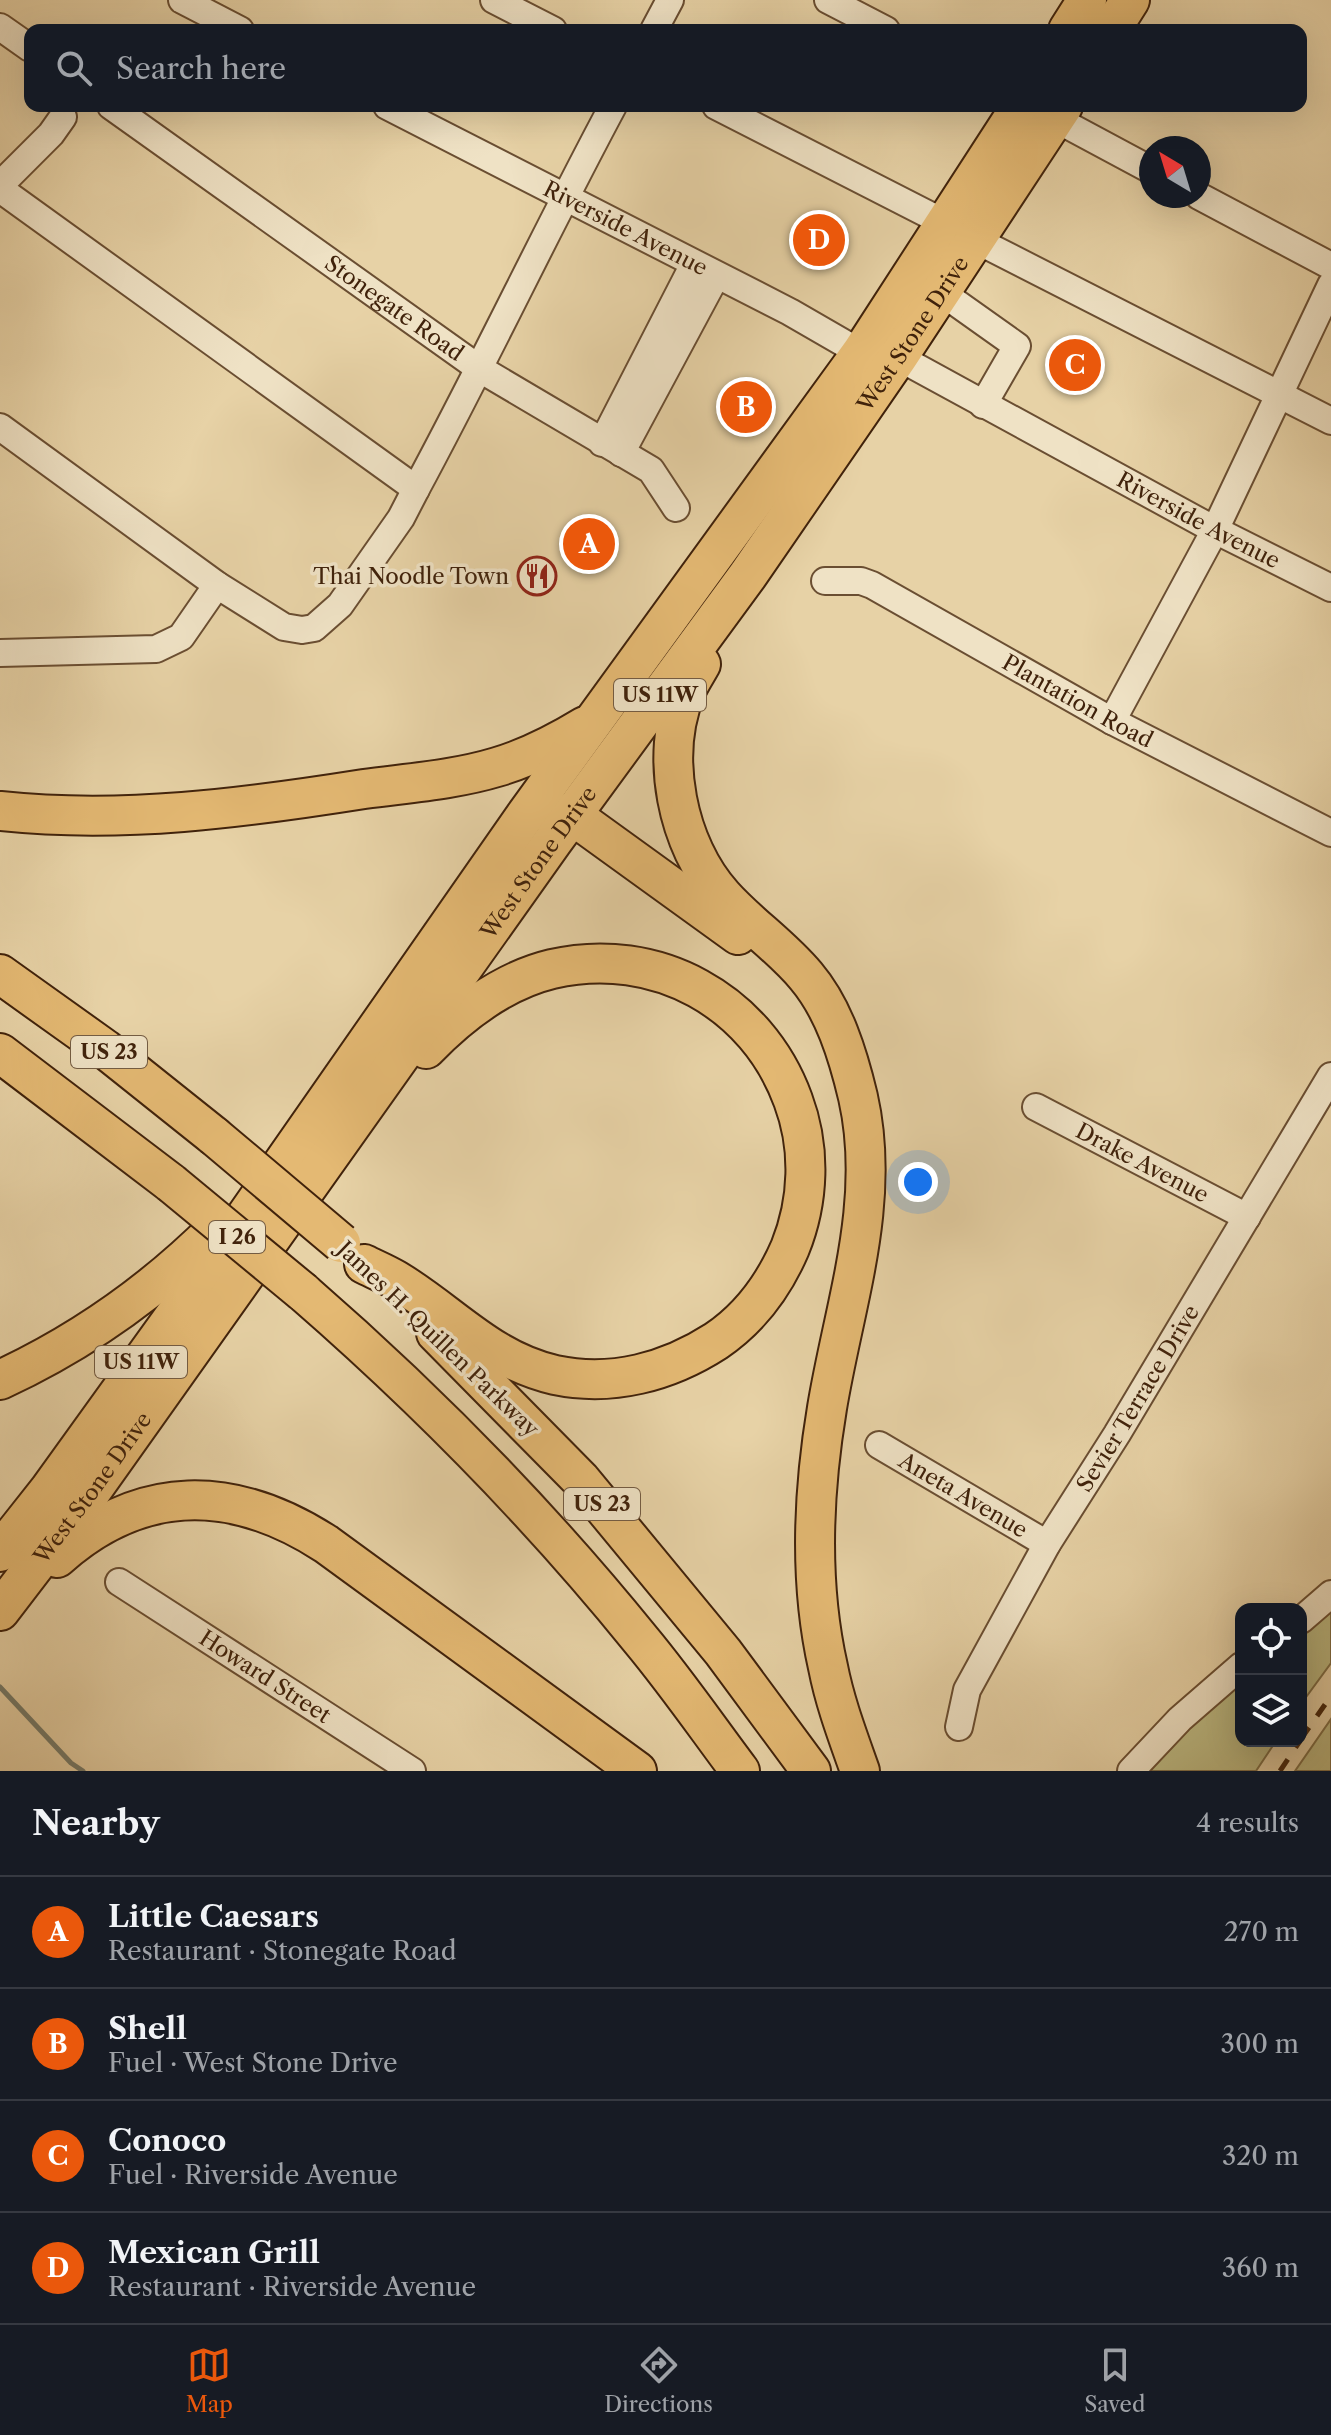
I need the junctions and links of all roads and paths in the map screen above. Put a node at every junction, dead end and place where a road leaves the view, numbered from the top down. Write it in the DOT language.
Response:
graph roads {
  1 [pos="182,0"];
  2 [pos="494,0"];
  3 [pos="670,0"];
  4 [pos="828,0"];
  5 [pos="1087,0"];
  6 [pos="1130,0"];
  7 [pos="856,6"];
  8 [pos="228,24"];
  9 [pos="541,24"];
  10 [pos="657,24"];
  11 [pos="878,24"];
  12 [pos="1072,24"];
  13 [pos="1115,24"];
  14 [pos="0,27"];
  15 [pos="24,44"];
  16 [pos="119,112"];
  17 [pos="399,112"];
  18 [pos="610,112"];
  19 [pos="728,112"];
  20 [pos="1041,112"];
  21 [pos="1048,112"];
  22 [pos="63,117"];
  23 [pos="1139,163"];
  24 [pos="0,187"];
  25 [pos="564,198"];
  26 [pos="1211,202"];
  27 [pos="960,232"];
  28 [pos="1331,266"];
  29 [pos="705,270"];
  30 [pos="1331,285"];
  31 [pos="941,292"];
  32 [pos="861,353"];
  33 [pos="898,357"];
  34 [pos="480,369"];
  35 [pos="1279,394"];
  36 [pos="983,405"];
  37 [pos="1331,421"];
  38 [pos="0,427"];
  39 [pos="612,448"];
  40 [pos="416,489"];
  41 [pos="676,508"];
  42 [pos="1215,530"];
  43 [pos="770,541"];
  44 [pos="748,575"];
  45 [pos="825,581"];
  46 [pos="217,585"];
  47 [pos="1331,588"];
  48 [pos="0,653"];
  49 [pos="594,720"];
  50 [pos="1112,721"];
  51 [pos="0,811"];
  52 [pos="527,813"];
  53 [pos="572,815"];
  54 [pos="1331,833"];
  55 [pos="0,974"];
  56 [pos="845,1051"];
  57 [pos="0,1053"];
  58 [pos="1331,1076"];
  59 [pos="0,1085"];
  60 [pos="1036,1107"];
  61 [pos="322,1168"];
  62 [pos="277,1169"];
  63 [pos="171,1183"];
  64 [pos="1247,1217"];
  65 [pos="352,1253"];
  66 [pos="0,1380"];
  67 [pos="879,1445"];
  68 [pos="1047,1544"];
  69 [pos="0,1552"];
  70 [pos="119,1582"];
  71 [pos="1331,1594"];
  72 [pos="0,1611"];
  73 [pos="1307,1615"];
  74 [pos="0,1618"];
  75 [pos="1235,1671"];
  76 [pos="959,1727"];
  77 [pos="412,1771"];
  78 [pos="637,1771"];
  79 [pos="740,1771"];
  80 [pos="811,1771"];
  81 [pos="860,1771"];
  82 [pos="1131,1771"];
  1 -- 8 [label="street"];
  2 -- 9 [label="street"];
  3 -- 10 [label="street"];
  4 -- 7 [label="street"];
  5 -- 12 [label="highway"];
  6 -- 13 [label="highway"];
  7 -- 11 [label="street"];
  14 -- 15 [label="street"];
  16 -- 34 [label="street, Stonegate Road"];
  17 -- 25 [label="street, Riverside Avenue"];
  18 -- 25 [label="street"];
  19 -- 27 [label="street"];
  20 -- 27 [label="highway, West Stone Drive / US 11W"];
  21 -- 23 [label="street"];
  22 -- 24 [label="street"];
  24 -- 40 [label="street"];
  25 -- 29 [label="street, Riverside Avenue"];
  25 -- 34 [label="street"];
  26 -- 28 [label="street"];
  27 -- 31 [label="highway, West Stone Drive / US 11W"];
  27 -- 32 [label="highway, West Stone Drive / US 11W"];
  27 -- 33 [label="highway"];
  27 -- 35 [label="street"];
  29 -- 32 [label="street, Riverside Avenue"];
  29 -- 39 [label="street"];
  30 -- 35 [label="street"];
  31 -- 33 [label="highway, West Stone Drive / US 11W"];
  31 -- 36 [label="street"];
  32 -- 43 [label="highway"];
  32 -- 49 [label="highway, West Stone Drive / US 11W"];
  33 -- 36 [label="street, Riverside Avenue"];
  33 -- 43 [label="highway, West Stone Drive / US 11W"];
  34 -- 39 [label="street, Stonegate Road"];
  34 -- 40 [label="street"];
  35 -- 37 [label="street"];
  35 -- 42 [label="street"];
  36 -- 42 [label="street, Riverside Avenue"];
  38 -- 46 [label="street"];
  39 -- 41 [label="street, Stonegate Road"];
  40 -- 46 [label="street"];
  42 -- 47 [label="street, Riverside Avenue"];
  42 -- 50 [label="street"];
  43 -- 44 [label="highway, West Stone Drive / US 11W"];
  44 -- 53 [label="highway, West Stone Drive / US 11W"];
  44 -- 56 [label="highway"];
  45 -- 50 [label="street, Plantation Road"];
  46 -- 48 [label="street"];
  49 -- 51 [label="highway"];
  49 -- 52 [label="highway, West Stone Drive / US 11W"];
  50 -- 54 [label="street, Plantation Road"];
  52 -- 53 [label="highway"];
  52 -- 62 [label="highway, West Stone Drive / US 11W"];
  53 -- 56 [label="highway"];
  53 -- 61 [label="highway, West Stone Drive / US 11W"];
  55 -- 65 [label="highway, James H. Quillen Parkway / US 23, bridge"];
  56 -- 81 [label="highway"];
  57 -- 63 [label="highway, US 23"];
  58 -- 64 [label="street, Sevier Terrace Drive"];
  59 -- 63 [label="highway"];
  60 -- 64 [label="street, Drake Avenue"];
  61 -- 65 [label="highway"];
  61 -- 72 [label="highway, West Stone Drive / US 11W"];
  62 -- 66 [label="highway"];
  62 -- 69 [label="highway, West Stone Drive / US 11W"];
  63 -- 79 [label="highway, I 26, bridge"];
  64 -- 68 [label="street, Sevier Terrace Drive"];
  65 -- 80 [label="highway, James H. Quillen Parkway / US 23"];
  67 -- 68 [label="street, Aneta Avenue"];
  68 -- 76 [label="street, Sevier Terrace Drive"];
  70 -- 77 [label="street, Howard Street"];
  71 -- 73 [label="street"];
  74 -- 78 [label="highway"];
  75 -- 82 [label="street"];
}
